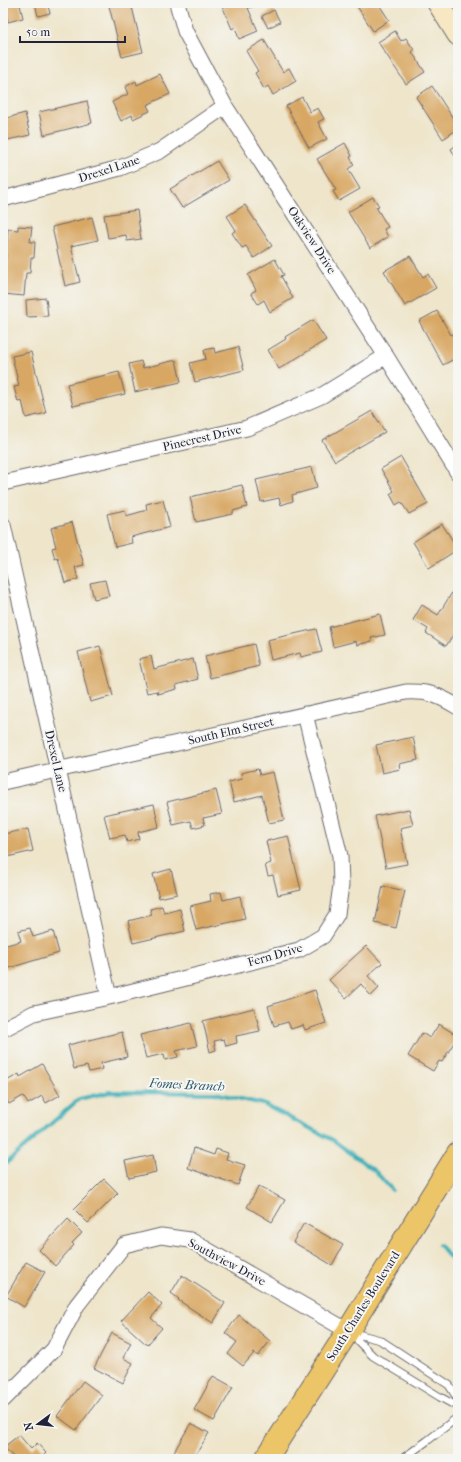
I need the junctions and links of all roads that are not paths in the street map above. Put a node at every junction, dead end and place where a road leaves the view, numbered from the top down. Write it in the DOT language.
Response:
graph roads {
  1 [pos="177,3"];
  2 [pos="440,4"];
  3 [pos="458,35"];
  4 [pos="225,106"];
  5 [pos="3,199"];
  6 [pos="386,356"];
  7 [pos="458,472"];
  8 [pos="3,483"];
  9 [pos="3,525"];
  10 [pos="458,707"];
  11 [pos="305,714"];
  12 [pos="58,770"];
  13 [pos="3,782"];
  14 [pos="109,997"];
  15 [pos="3,1029"];
  16 [pos="458,1153"];
  17 [pos="348,1331"];
  18 [pos="458,1399"];
  19 [pos="3,1400"];
  20 [pos="458,1407"];
  21 [pos="458,1416"];
  22 [pos="266,1459"];
  23 [pos="402,1459"];
  1 -- 4 [label="street, Oakview Drive"];
  2 -- 3 [label="street"];
  4 -- 5 [label="street, Drexel Lane"];
  4 -- 6 [label="street, Oakview Drive"];
  6 -- 7 [label="street, Oakview Drive"];
  6 -- 8 [label="street, Pinecrest Drive"];
  9 -- 12 [label="street, Drexel Lane"];
  10 -- 11 [label="street, South Elm Street"];
  11 -- 12 [label="street, South Elm Street"];
  11 -- 14 [label="street, Fern Drive"];
  12 -- 13 [label="street, South Elm Street"];
  12 -- 14 [label="street, Drexel Lane"];
  14 -- 15 [label="street, Fern Drive"];
  16 -- 17 [label="main road, South Charles Boulevard"];
  17 -- 18 [label="lane"];
  17 -- 19 [label="street, Southview Drive"];
  17 -- 20 [label="lane"];
  17 -- 22 [label="main road, South Charles Boulevard"];
  21 -- 23 [label="lane"];
}
